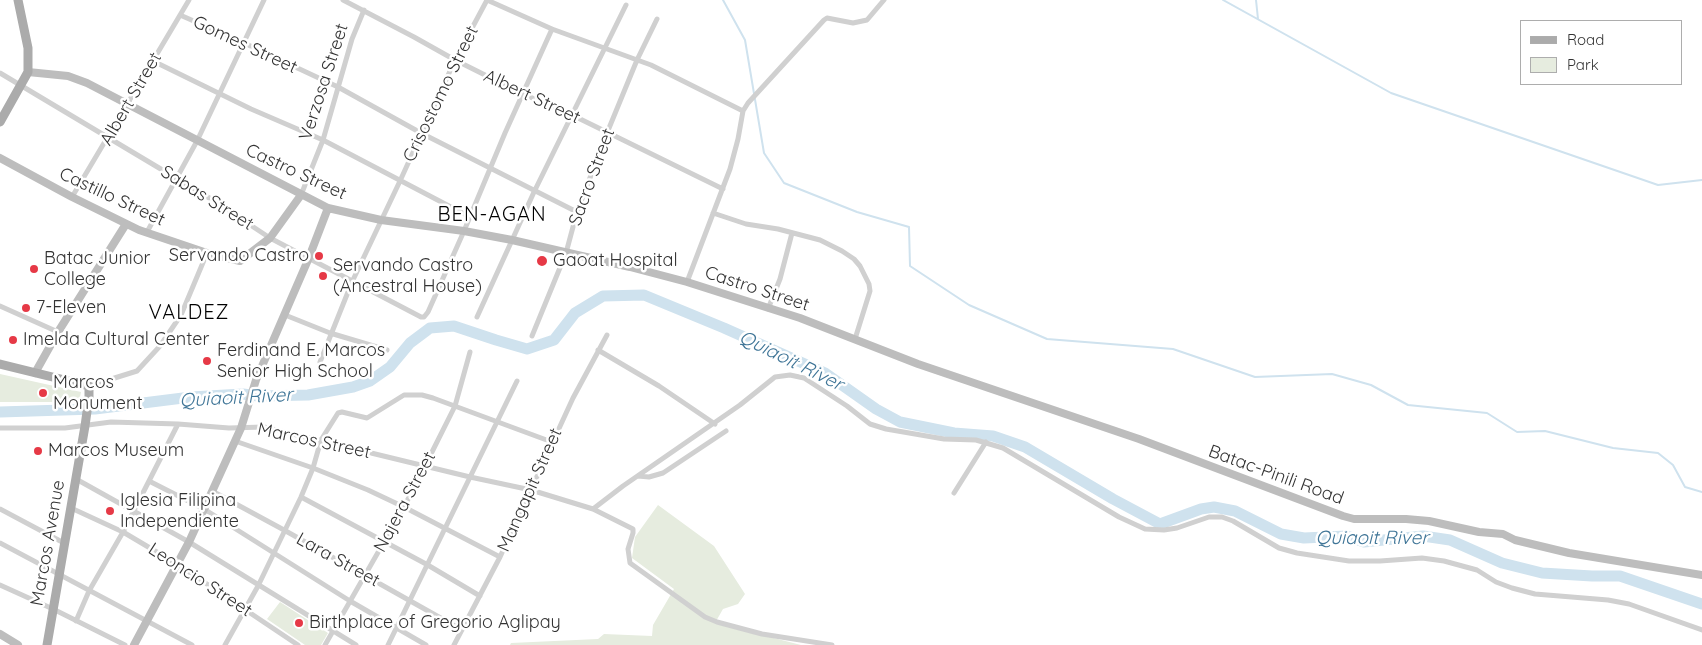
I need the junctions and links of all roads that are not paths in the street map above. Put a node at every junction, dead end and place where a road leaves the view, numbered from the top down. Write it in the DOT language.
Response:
graph roads {
  1 [pos="18,0"];
  2 [pos="189,0"];
  3 [pos="264,0"];
  4 [pos="343,0"];
  5 [pos="487,0"];
  6 [pos="884,0"];
  7 [pos="626,5"];
  8 [pos="364,10"];
  9 [pos="180,15"];
  10 [pos="657,20"];
  11 [pos="552,29"];
  12 [pos="244,42"];
  13 [pos="604,49"];
  14 [pos="455,60"];
  15 [pos="637,60"];
  16 [pos="153,61"];
  17 [pos="28,72"];
  18 [pos="0,73"];
  19 [pos="21,86"];
  20 [pos="338,87"];
  21 [pos="219,94"];
  22 [pos="522,94"];
  23 [pos="127,104"];
  24 [pos="743,111"];
  25 [pos="572,115"];
  26 [pos="0,121"];
  27 [pos="421,132"];
  28 [pos="607,133"];
  29 [pos="108,137"];
  30 [pos="323,140"];
  31 [pos="197,141"];
  32 [pos="0,158"];
  33 [pos="490,168"];
  34 [pos="177,179"];
  35 [pos="400,181"];
  36 [pos="723,189"];
  37 [pos="534,192"];
  38 [pos="301,195"];
  39 [pos="72,197"];
  40 [pos="328,208"];
  41 [pos="577,212"];
  42 [pos="712,213"];
  43 [pos="470,217"];
  44 [pos="381,220"];
  45 [pos="126,224"];
  46 [pos="147,232"];
  47 [pos="464,232"];
  48 [pos="792,233"];
  49 [pos="270,238"];
  50 [pos="512,240"];
  51 [pos="207,253"];
  52 [pos="566,253"];
  53 [pos="245,260"];
  54 [pos="308,260"];
  55 [pos="352,282"];
  56 [pos="687,282"];
  57 [pos="0,306"];
  58 [pos="768,309"];
  59 [pos="285,315"];
  60 [pos="477,317"];
  61 [pos="58,332"];
  62 [pos="330,333"];
  63 [pos="607,335"];
  64 [pos="532,336"];
  65 [pos="854,339"];
  66 [pos="387,350"];
  67 [pos="598,350"];
  68 [pos="470,352"];
  69 [pos="320,362"];
  70 [pos="0,364"];
  71 [pos="35,373"];
  72 [pos="517,381"];
  73 [pos="89,386"];
  74 [pos="455,406"];
  75 [pos="85,422"];
  76 [pos="497,422"];
  77 [pos="178,424"];
  78 [pos="715,424"];
  79 [pos="0,428"];
  80 [pos="240,428"];
  81 [pos="726,431"];
  82 [pos="234,440"];
  83 [pos="321,440"];
  84 [pos="552,442"];
  85 [pos="986,442"];
  86 [pos="425,466"];
  87 [pos="313,468"];
  88 [pos="638,476"];
  89 [pos="470,477"];
  90 [pos="76,479"];
  91 [pos="149,481"];
  92 [pos="531,490"];
  93 [pos="212,491"];
  94 [pos="954,493"];
  95 [pos="301,497"];
  96 [pos="404,506"];
  97 [pos="71,508"];
  98 [pos="0,509"];
  99 [pos="204,509"];
  100 [pos="134,510"];
  101 [pos="593,510"];
  102 [pos="445,528"];
  103 [pos="284,530"];
  104 [pos="123,532"];
  105 [pos="384,541"];
  106 [pos="189,542"];
  107 [pos="0,543"];
  108 [pos="64,543"];
  109 [pos="274,553"];
  110 [pos="500,557"];
  111 [pos="177,564"];
  112 [pos="426,564"];
  113 [pos="59,574"];
  114 [pos="365,575"];
  115 [pos="1702,575"];
  116 [pos="0,584"];
  117 [pos="258,586"];
  118 [pos="89,591"];
  119 [pos="480,596"];
  120 [pos="350,601"];
  121 [pos="410,601"];
  122 [pos="53,609"];
  123 [pos="245,609"];
  124 [pos="147,620"];
  125 [pos="76,621"];
  126 [pos="397,627"];
  127 [pos="462,630"];
  128 [pos="1702,630"];
  129 [pos="333,631"];
  130 [pos="0,634"];
  131 [pos="7,642"];
  132 [pos="18,645"];
  133 [pos="47,645"];
  134 [pos="125,645"];
  135 [pos="134,645"];
  136 [pos="192,645"];
  137 [pos="224,645"];
  138 [pos="298,645"];
  139 [pos="325,645"];
  140 [pos="356,645"];
  141 [pos="388,645"];
  142 [pos="426,645"];
  143 [pos="454,645"];
  144 [pos="832,645"];
  1 -- 17 [label="main road"];
  2 -- 9 [label="street, Albert Street"];
  3 -- 12 [label="street"];
  4 -- 8 [label="street, Albert Street"];
  5 -- 11 [label="street, Crisostomo Street"];
  5 -- 14 [label="street, Crisostomo Street"];
  6 -- 24 [label="street"];
  7 -- 13 [label="street"];
  8 -- 14 [label="street, Albert Street"];
  8 -- 20 [label="street, Verzosa Street"];
  9 -- 12 [label="street, Gomes Street"];
  9 -- 16 [label="street, Albert Street"];
  10 -- 15 [label="street, Sacro Street"];
  11 -- 13 [label="street, Crisostomo Street"];
  11 -- 22 [label="street"];
  12 -- 20 [label="street, Gomes Street"];
  12 -- 21 [label="street"];
  13 -- 15 [label="street, Crisostomo Street"];
  13 -- 25 [label="street"];
  14 -- 22 [label="street, Albert Street"];
  14 -- 27 [label="street, Crisostomo Street"];
  15 -- 24 [label="street, Crisostomo Street"];
  15 -- 28 [label="street, Sacro Street"];
  16 -- 21 [label="street"];
  16 -- 23 [label="street, Albert Street"];
  17 -- 19 [label="main road"];
  17 -- 23 [label="main road, Castro Street"];
  18 -- 19 [label="street, Sabas Street"];
  19 -- 26 [label="main road"];
  19 -- 29 [label="street, Sabas Street"];
  20 -- 27 [label="street, Gomes Street"];
  20 -- 30 [label="street, Verzosa Street"];
  21 -- 30 [label="street"];
  21 -- 31 [label="street"];
  22 -- 25 [label="street, Albert Street"];
  22 -- 33 [label="street"];
  23 -- 29 [label="street, Albert Street"];
  23 -- 31 [label="main road, Castro Street"];
  24 -- 36 [label="street"];
  25 -- 28 [label="street, Albert Street"];
  25 -- 37 [label="street"];
  27 -- 33 [label="street, Gomes Street"];
  27 -- 35 [label="street, Crisostomo Street"];
  28 -- 36 [label="street, Albert Street"];
  28 -- 41 [label="street, Sacro Street"];
  29 -- 34 [label="street, Sabas Street"];
  29 -- 39 [label="street, Albert Street"];
  30 -- 35 [label="street"];
  30 -- 38 [label="street, Verzosa Street"];
  31 -- 34 [label="street"];
  31 -- 38 [label="main road, Castro Street"];
  32 -- 39 [label="main road, Castillo Street"];
  33 -- 37 [label="street, Gomes Street"];
  33 -- 43 [label="street"];
  34 -- 46 [label="street"];
  34 -- 49 [label="street, Sabas Street"];
  35 -- 43 [label="street"];
  35 -- 44 [label="street, Crisostomo Street"];
  36 -- 42 [label="street"];
  37 -- 41 [label="street, Gomes Street"];
  37 -- 50 [label="street"];
  38 -- 40 [label="main road, Castro Street"];
  38 -- 49 [label="main road, Verzosa Street"];
  39 -- 45 [label="main road, Castillo Street"];
  40 -- 44 [label="main road, Castro Street"];
  40 -- 54 [label="main road"];
  41 -- 52 [label="street, Sacro Street"];
  42 -- 48 [label="street"];
  42 -- 56 [label="street"];
  43 -- 47 [label="street"];
  44 -- 47 [label="main road, Castro Street"];
  44 -- 55 [label="street, Crisostomo Street"];
  45 -- 46 [label="main road, Castillo Street"];
  45 -- 61 [label="main road"];
  46 -- 51 [label="main road, Castillo Street"];
  47 -- 50 [label="main road, Castro Street"];
  47 -- 55 [label="street, Sabas Street"];
  48 -- 58 [label="street"];
  48 -- 65 [label="street"];
  49 -- 53 [label="main road, Verzosa Street"];
  49 -- 54 [label="street, Sabas Street"];
  50 -- 52 [label="main road, Castro Street"];
  50 -- 60 [label="street"];
  51 -- 53 [label="main road, Castillo Street"];
  51 -- 73 [label="street"];
  52 -- 56 [label="main road, Castro Street"];
  52 -- 64 [label="street, Sacro Street"];
  54 -- 55 [label="street, Sabas Street"];
  54 -- 59 [label="main road"];
  55 -- 62 [label="street, Crisostomo Street"];
  56 -- 58 [label="main road, Castro Street"];
  57 -- 61 [label="street"];
  58 -- 65 [label="main road, Castro Street"];
  59 -- 62 [label="street"];
  59 -- 80 [label="main road"];
  61 -- 71 [label="main road"];
  62 -- 66 [label="street"];
  62 -- 69 [label="street, Crisostomo Street"];
  63 -- 67 [label="street, Mangapit Street"];
  65 -- 115 [label="main road, Batac-Pinili Road"];
  67 -- 78 [label="street"];
  67 -- 84 [label="street, Mangapit Street"];
  68 -- 74 [label="street, Najera Street"];
  70 -- 71 [label="main road"];
  71 -- 73 [label="main road"];
  72 -- 76 [label="street"];
  73 -- 75 [label="main road, Marcos Avenue"];
  74 -- 76 [label="street"];
  74 -- 83 [label="street"];
  74 -- 86 [label="street, Najera Street"];
  75 -- 77 [label="street, Marcos Street"];
  75 -- 79 [label="street, Marcos Street"];
  75 -- 90 [label="main road, Marcos Avenue"];
  76 -- 84 [label="street"];
  76 -- 89 [label="street"];
  77 -- 80 [label="street, Marcos Street"];
  77 -- 91 [label="street"];
  78 -- 85 [label="street"];
  78 -- 88 [label="street"];
  80 -- 82 [label="main road"];
  80 -- 83 [label="street, Marcos Street"];
  81 -- 88 [label="street"];
  82 -- 87 [label="street"];
  82 -- 93 [label="main road"];
  83 -- 86 [label="street, Marcos Street"];
  83 -- 87 [label="street"];
  84 -- 92 [label="street, Mangapit Street"];
  85 -- 94 [label="street"];
  85 -- 128 [label="street"];
  86 -- 89 [label="street, Marcos Street"];
  86 -- 96 [label="street, Najera Street"];
  87 -- 95 [label="street"];
  87 -- 96 [label="street"];
  88 -- 101 [label="street"];
  89 -- 92 [label="street, Marcos Street"];
  89 -- 102 [label="street"];
  90 -- 97 [label="main road, Marcos Avenue"];
  90 -- 100 [label="street"];
  91 -- 99 [label="street"];
  91 -- 100 [label="street"];
  92 -- 101 [label="street, Marcos Street"];
  92 -- 110 [label="street, Mangapit Street"];
  93 -- 99 [label="main road"];
  93 -- 103 [label="street, Lara Street"];
  95 -- 103 [label="street"];
  95 -- 105 [label="street"];
  96 -- 102 [label="street"];
  96 -- 105 [label="street, Najera Street"];
  97 -- 104 [label="street, Leoncio Street"];
  97 -- 108 [label="main road, Marcos Avenue"];
  98 -- 108 [label="street"];
  99 -- 106 [label="main road"];
  99 -- 109 [label="street"];
  100 -- 104 [label="street"];
  100 -- 106 [label="street"];
  101 -- 144 [label="street, Marcos Street"];
  102 -- 110 [label="street"];
  102 -- 112 [label="street"];
  103 -- 109 [label="street"];
  103 -- 114 [label="street, Lara Street"];
  104 -- 111 [label="street, Leoncio Street"];
  104 -- 118 [label="street"];
  105 -- 112 [label="street"];
  105 -- 114 [label="street, Najera Street"];
  106 -- 111 [label="main road"];
  106 -- 117 [label="street"];
  107 -- 113 [label="street"];
  108 -- 113 [label="main road, Marcos Avenue"];
  109 -- 117 [label="street"];
  109 -- 120 [label="street"];
  110 -- 119 [label="street, Mangapit Street"];
  111 -- 123 [label="street, Leoncio Street"];
  111 -- 124 [label="main road"];
  112 -- 119 [label="street"];
  112 -- 121 [label="street"];
  113 -- 118 [label="street"];
  113 -- 122 [label="main road, Marcos Avenue"];
  114 -- 120 [label="street, Najera Street"];
  114 -- 121 [label="street, Lara Street"];
  116 -- 122 [label="street"];
  117 -- 123 [label="street"];
  117 -- 129 [label="street"];
  118 -- 124 [label="street"];
  118 -- 125 [label="street"];
  119 -- 127 [label="street, Mangapit Street"];
  120 -- 126 [label="street"];
  120 -- 129 [label="street, Najera Street"];
  121 -- 126 [label="street"];
  121 -- 127 [label="street, Lara Street"];
  122 -- 125 [label="street"];
  122 -- 133 [label="main road, Marcos Avenue"];
  123 -- 137 [label="street"];
  123 -- 138 [label="street, Leoncio Street"];
  124 -- 135 [label="main road"];
  124 -- 136 [label="street"];
  125 -- 134 [label="street"];
  126 -- 141 [label="street"];
  126 -- 142 [label="street"];
  127 -- 143 [label="street, Mangapit Street"];
  129 -- 139 [label="street, Najera Street"];
  129 -- 140 [label="street"];
  130 -- 131 [label="main road"];
  131 -- 132 [label="main road"];
}
